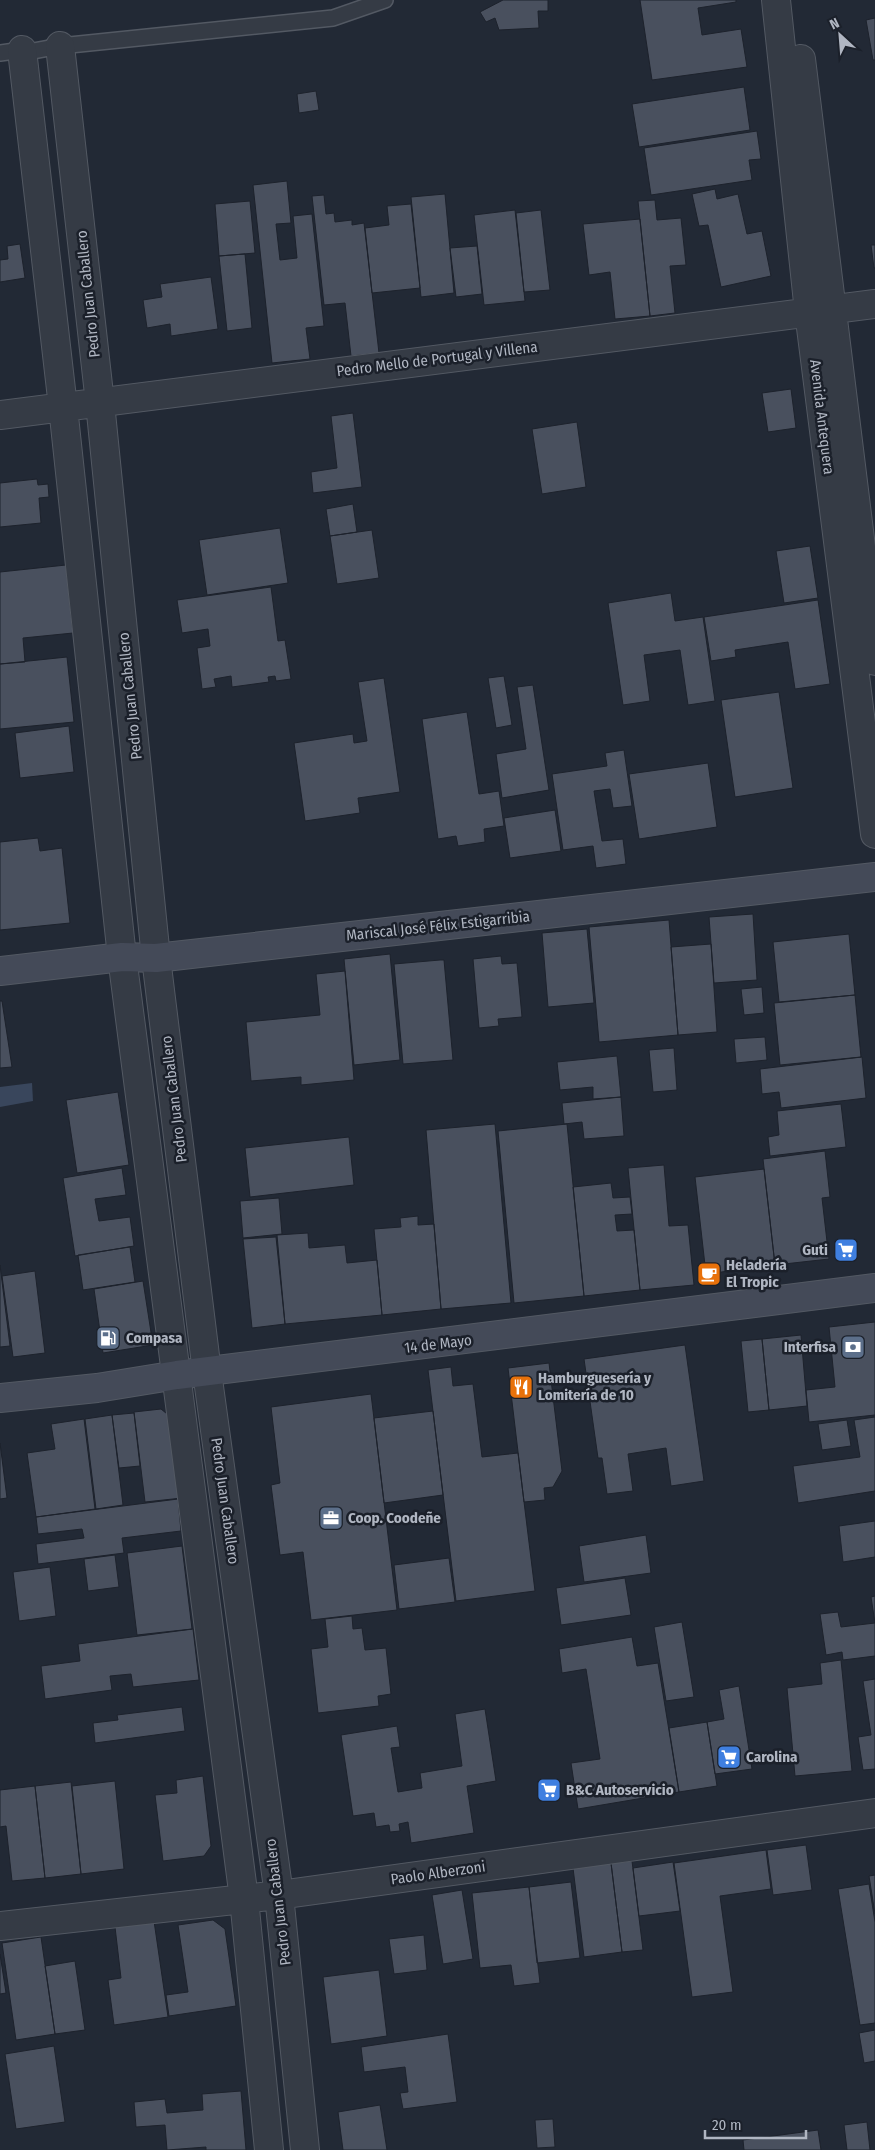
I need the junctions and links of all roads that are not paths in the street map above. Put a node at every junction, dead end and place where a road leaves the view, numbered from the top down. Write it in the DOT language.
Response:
graph roads {
  1 [pos="385,0"];
  2 [pos="776,0"];
  3 [pos="793,0"];
  4 [pos="60,46"];
  5 [pos="11,52"];
  6 [pos="875,304"];
  7 [pos="821,311"];
  8 [pos="100,402"];
  9 [pos="63,407"];
  10 [pos="0,415"];
  11 [pos="875,661"];
  12 [pos="875,834"];
  13 [pos="875,877"];
  14 [pos="122,957"];
  15 [pos="156,958"];
  16 [pos="0,971"];
  17 [pos="875,1288"];
  18 [pos="207,1372"];
  19 [pos="177,1376"];
  20 [pos="0,1398"];
  21 [pos="875,1812"];
  22 [pos="279,1895"];
  23 [pos="244,1899"];
  24 [pos="0,1926"];
  25 [pos="269,2150"];
  26 [pos="305,2150"];
  1 -- 4 [label="lane"];
  2 -- 7 [label="street, Avenida Antequera"];
  3 -- 7 [label="street, Avenida Antequera"];
  4 -- 5 [label="lane"];
  4 -- 8 [label="street, Pedro Juan Caballero"];
  5 -- 9 [label="street, Pedro Juan Caballero"];
  6 -- 7 [label="street, Pedro Mello de Portugal y Villena"];
  7 -- 8 [label="street, Pedro Mello de Portugal y Villena"];
  7 -- 11 [label="street, Avenida Antequera"];
  7 -- 12 [label="street, Avenida Antequera"];
  8 -- 9 [label="street, Pedro Mello de Portugal y Villena"];
  8 -- 15 [label="street, Pedro Juan Caballero"];
  9 -- 10 [label="street, Pedro Mello de Portugal y Villena"];
  9 -- 14 [label="street, Pedro Juan Caballero"];
  13 -- 15 [label="main road, Mariscal José Félix Estigarribia"];
  14 -- 15 [label="main road, Mariscal José Félix Estigarribia"];
  14 -- 16 [label="main road, Mariscal José Félix Estigarribia"];
  14 -- 19 [label="street, Pedro Juan Caballero"];
  15 -- 18 [label="street, Pedro Juan Caballero"];
  17 -- 18 [label="main road, 14 de Mayo"];
  18 -- 19 [label="main road, 14 de Mayo"];
  18 -- 22 [label="street, Pedro Juan Caballero"];
  19 -- 20 [label="main road, 14 de Mayo"];
  19 -- 23 [label="street, Pedro Juan Caballero"];
  21 -- 22 [label="street, Paolo Alberzoni"];
  22 -- 23 [label="street, Paolo Alberzoni"];
  22 -- 26 [label="street, Pedro Juan Caballero"];
  23 -- 24 [label="street, Paolo Alberzoni"];
  23 -- 25 [label="street, Pedro Juan Caballero"];
}
